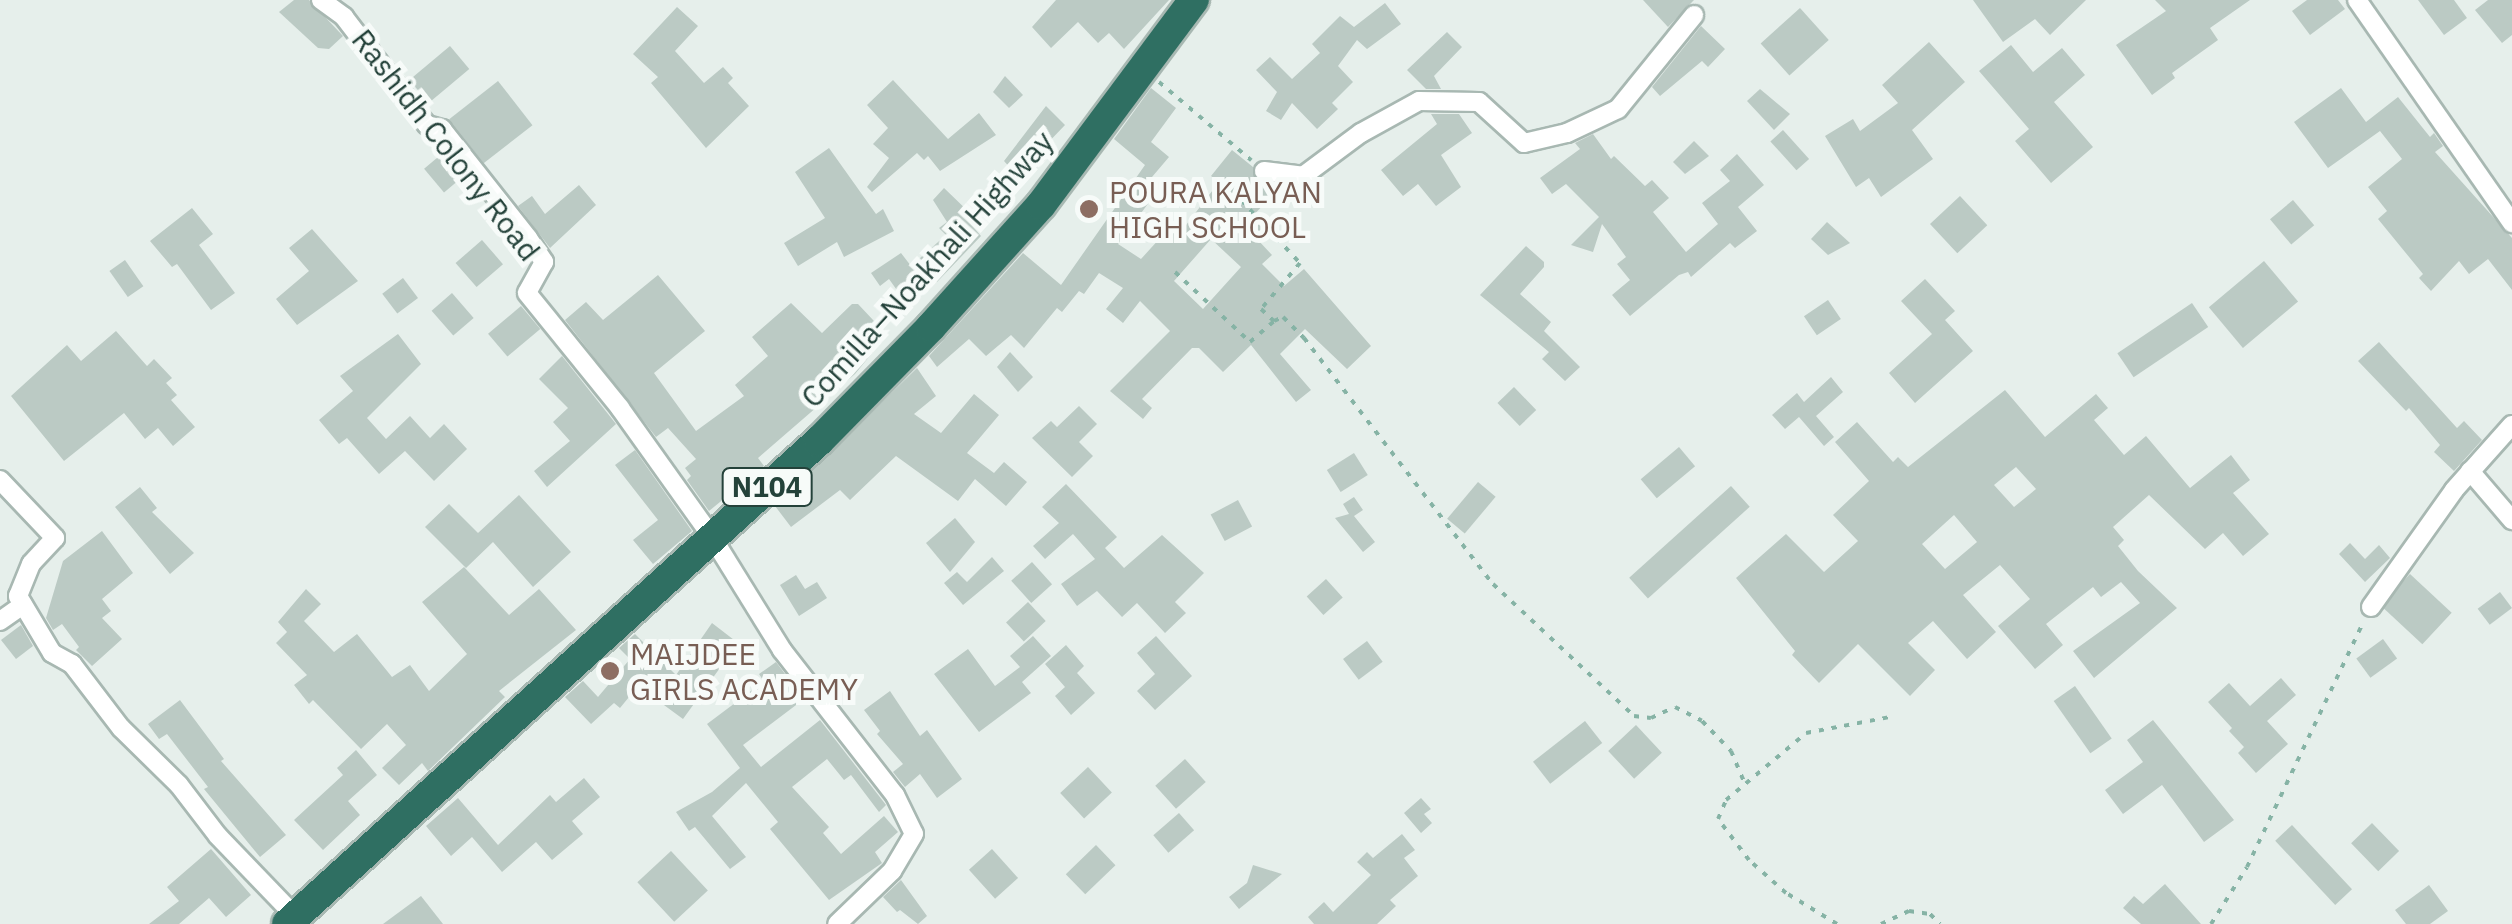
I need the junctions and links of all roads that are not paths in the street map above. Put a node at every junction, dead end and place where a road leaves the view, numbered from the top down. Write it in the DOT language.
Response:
graph roads {
  1 [pos="321,0"];
  2 [pos="1194,0"];
  3 [pos="2357,0"];
  4 [pos="1694,15"];
  5 [pos="1264,172"];
  6 [pos="2512,222"];
  7 [pos="2512,424"];
  8 [pos="2470,472"];
  9 [pos="0,480"];
  10 [pos="2512,520"];
  11 [pos="712,537"];
  12 [pos="23,605"];
  13 [pos="2371,607"];
  14 [pos="0,621"];
  15 [pos="291,920"];
  16 [pos="837,924"];
  1 -- 11 [label="street, Rashidh Colony Road"];
  2 -- 11 [label="highway, Comilla–Noakhali Highway / N104"];
  3 -- 6 [label="street"];
  4 -- 5 [label="street"];
  7 -- 8 [label="street"];
  8 -- 10 [label="street"];
  8 -- 13 [label="street"];
  9 -- 12 [label="street"];
  11 -- 15 [label="highway, Comilla–Noakhali Highway / N104"];
  11 -- 16 [label="street"];
  12 -- 14 [label="street"];
  12 -- 15 [label="street"];
}
